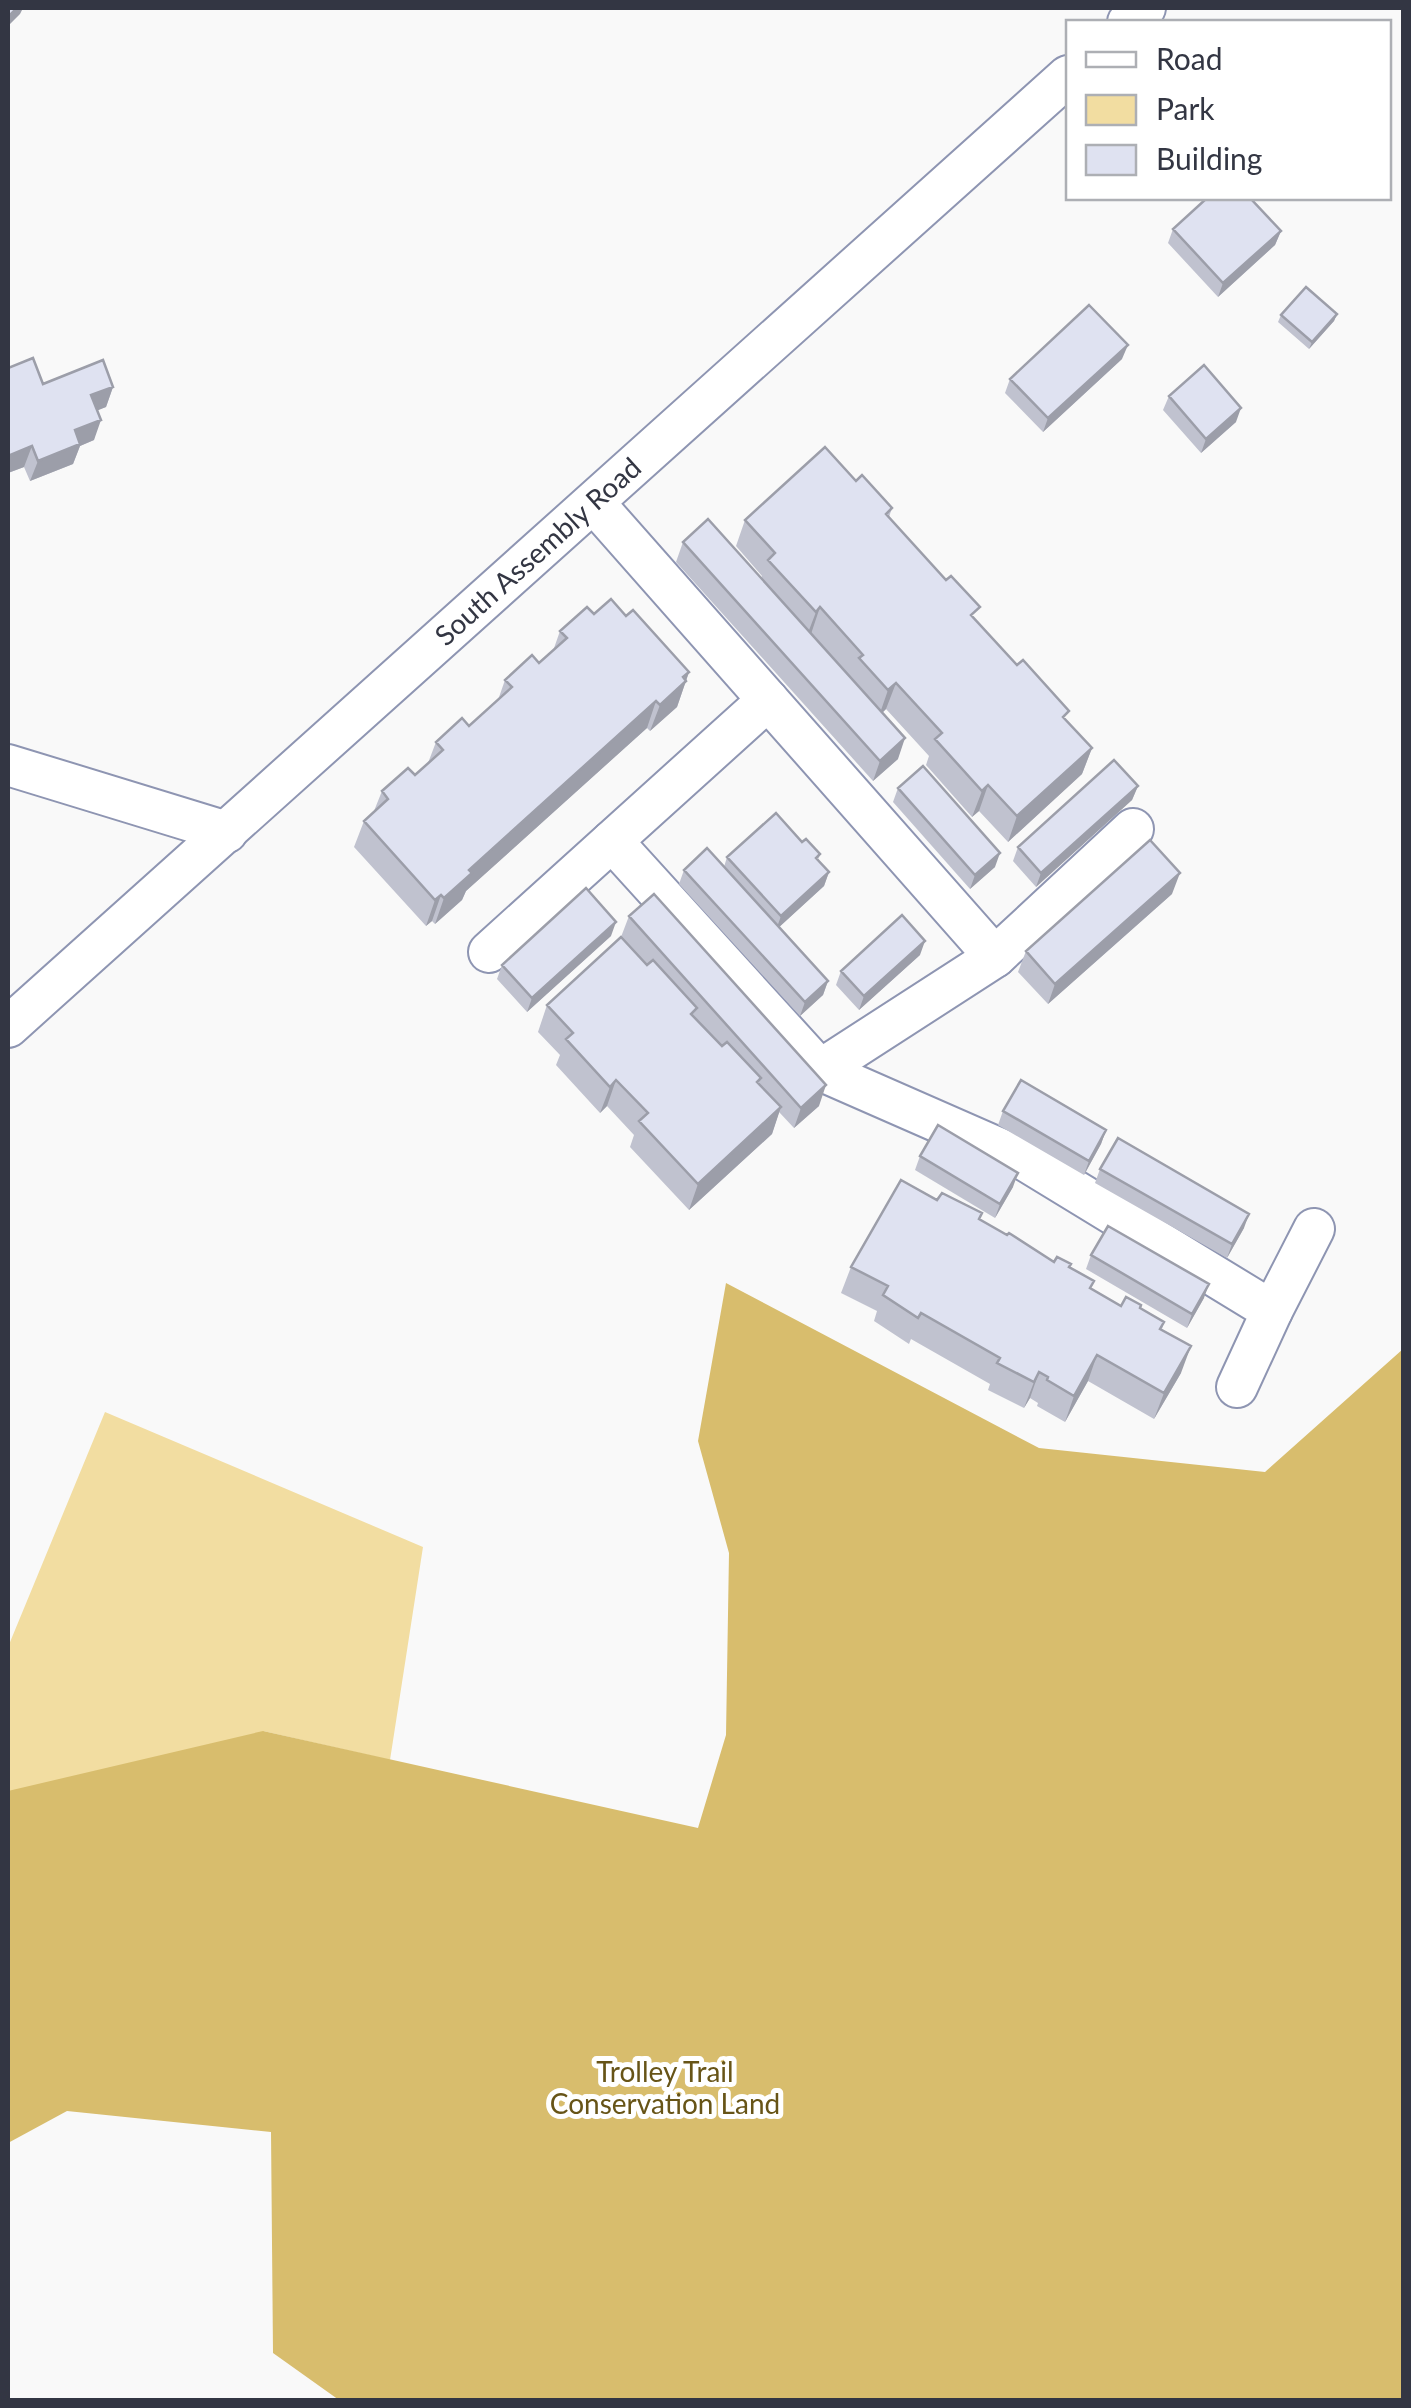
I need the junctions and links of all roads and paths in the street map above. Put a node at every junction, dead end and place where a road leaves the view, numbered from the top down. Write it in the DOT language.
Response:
graph roads {
  1 [pos="1066,78"];
  2 [pos="594,503"];
  3 [pos="768,700"];
  4 [pos="8,765"];
  5 [pos="1133,828"];
  6 [pos="227,832"];
  7 [pos="612,841"];
  8 [pos="488,952"];
  9 [pos="994,957"];
  10 [pos="8,1028"];
  11 [pos="820,1070"];
  12 [pos="1314,1230"];
  13 [pos="1272,1311"];
  14 [pos="1237,1387"];
  1 -- 2 [label="street, South Assembly Road"];
  2 -- 3 [label="street"];
  2 -- 6 [label="street, South Assembly Road"];
  3 -- 7 [label="street"];
  3 -- 9 [label="street"];
  4 -- 6 [label="street"];
  5 -- 9 [label="street"];
  6 -- 10 [label="street, South Assembly Road"];
  7 -- 8 [label="street"];
  7 -- 11 [label="street"];
  9 -- 11 [label="street"];
  11 -- 13 [label="street"];
  12 -- 13 [label="street"];
  13 -- 14 [label="street"];
}
